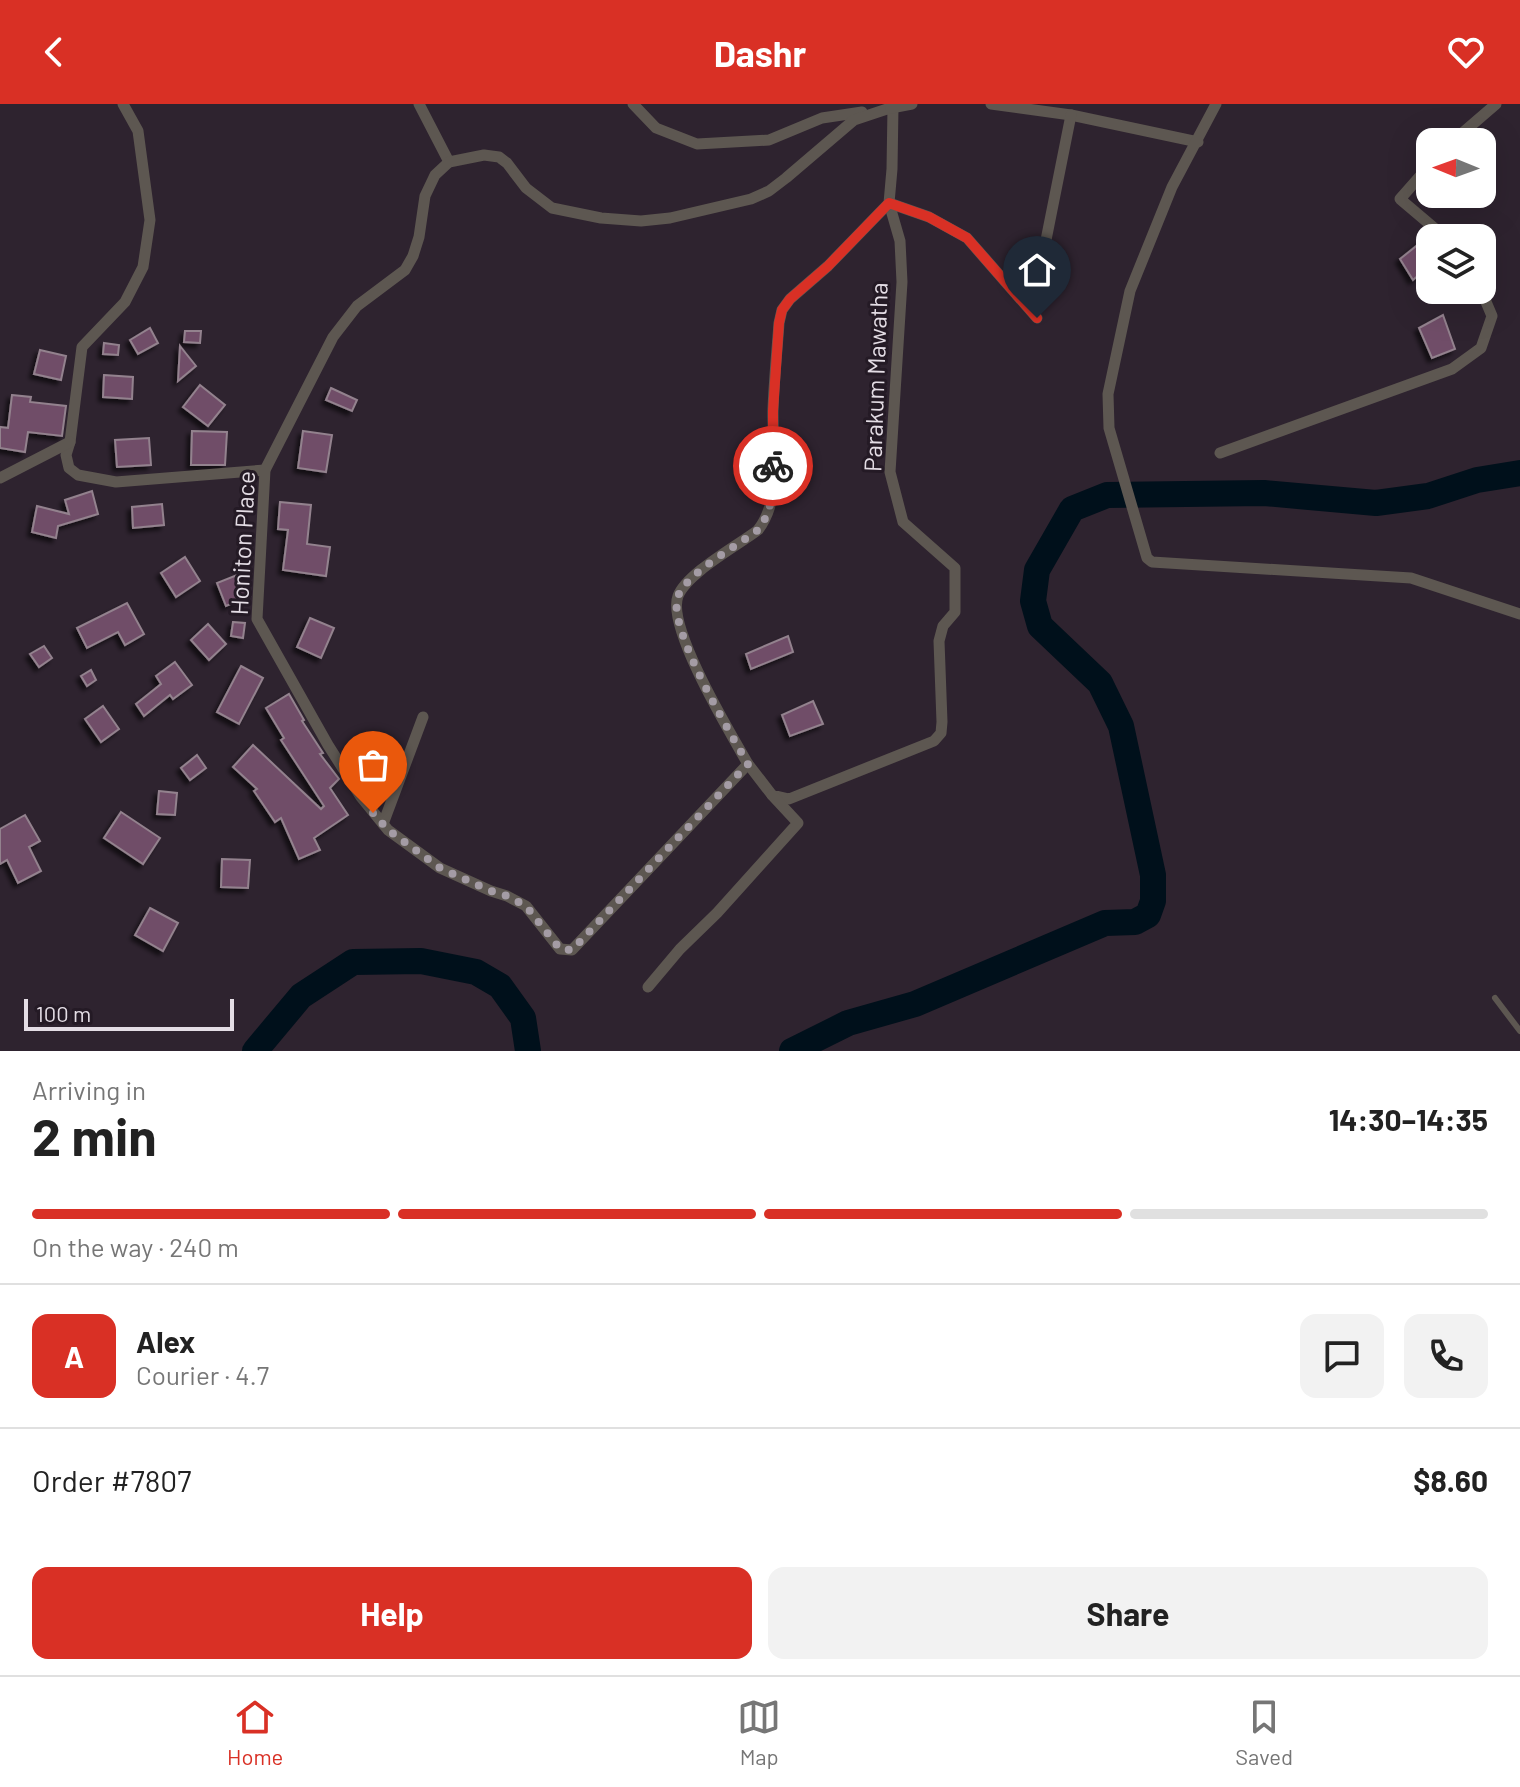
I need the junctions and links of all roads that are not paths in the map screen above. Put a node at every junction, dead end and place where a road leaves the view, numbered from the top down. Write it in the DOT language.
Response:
graph roads {
  1 [pos="123,104"];
  2 [pos="419,104"];
  3 [pos="633,104"];
  4 [pos="912,104"];
  5 [pos="991,104"];
  6 [pos="1216,104"];
  7 [pos="1496,104"];
  8 [pos="896,106"];
  9 [pos="1071,115"];
  10 [pos="1468,128"];
  11 [pos="1198,142"];
  12 [pos="449,162"];
  13 [pos="1416,181"];
  14 [pos="889,203"];
  15 [pos="1429,224"];
  16 [pos="1044,250"];
  17 [pos="1487,304"];
  18 [pos="1037,318"];
  19 [pos="70,442"];
  20 [pos="1220,453"];
  21 [pos="265,470"];
  22 [pos="0,478"];
  23 [pos="1520,614"];
  24 [pos="423,717"];
  25 [pos="748,764"];
  26 [pos="772,795"];
  27 [pos="383,824"];
  28 [pos="648,987"];
  29 [pos="1495,998"];
  30 [pos="1520,1031"];
  1 -- 19 [label="street"];
  2 -- 12 [label="street"];
  3 -- 8 [label="street"];
  4 -- 8 [label="street"];
  5 -- 9 [label="street"];
  6 -- 11 [label="street"];
  7 -- 10 [label="street"];
  8 -- 12 [label="street"];
  8 -- 14 [label="street"];
  9 -- 11 [label="street"];
  9 -- 16 [label="street"];
  11 -- 23 [label="street"];
  12 -- 21 [label="street, Honiton Place"];
  13 -- 15 [label="street"];
  14 -- 18 [label="street"];
  14 -- 25 [label="street"];
  14 -- 26 [label="street, Parakum Mawatha"];
  17 -- 20 [label="street"];
  19 -- 21 [label="street"];
  19 -- 22 [label="street"];
  21 -- 27 [label="street, Honiton Place"];
  24 -- 27 [label="street"];
  25 -- 26 [label="street"];
  25 -- 27 [label="street, Honiton Place"];
  26 -- 28 [label="street"];
  29 -- 30 [label="lane"];
}
